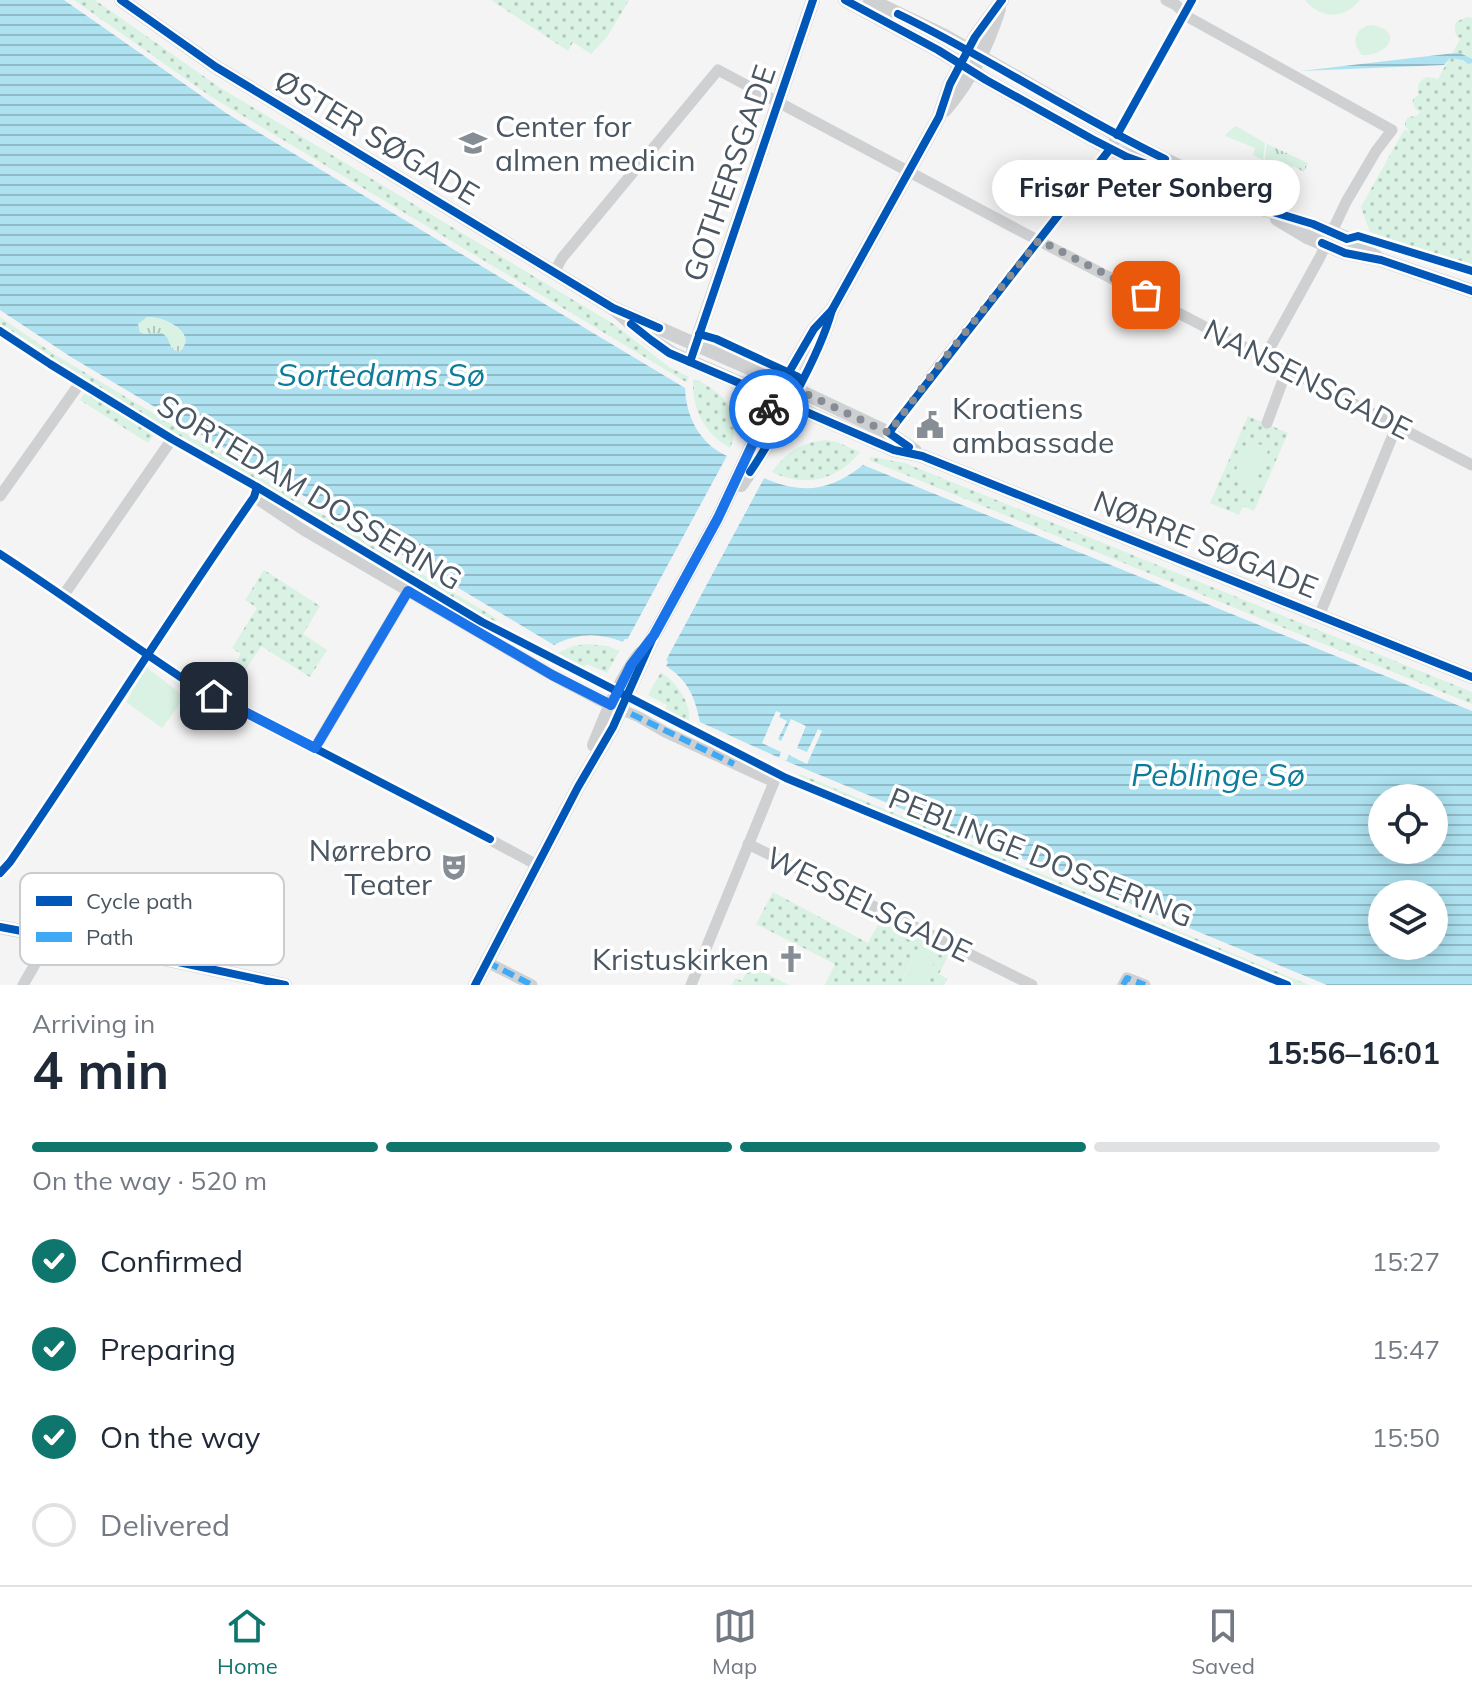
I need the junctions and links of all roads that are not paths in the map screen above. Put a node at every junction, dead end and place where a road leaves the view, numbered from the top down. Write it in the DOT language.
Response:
graph roads {
  1 [pos="121,0"];
  2 [pos="813,0"];
  3 [pos="845,0"];
  4 [pos="870,0"];
  5 [pos="1166,0"];
  6 [pos="1192,0"];
  7 [pos="1001,2"];
  8 [pos="1184,13"];
  9 [pos="974,53"];
  10 [pos="966,67"];
  11 [pos="778,103"];
  12 [pos="1117,135"];
  13 [pos="1110,149"];
  14 [pos="909,172"];
  15 [pos="1232,195"];
  16 [pos="1329,239"];
  17 [pos="1039,240"];
  18 [pos="555,271"];
  19 [pos="1472,291"];
  20 [pos="613,308"];
  21 [pos="832,310"];
  22 [pos="696,345"];
  23 [pos="1265,357"];
  24 [pos="690,362"];
  25 [pos="1287,369"];
  26 [pos="80,383"];
  27 [pos="783,383"];
  28 [pos="797,390"];
  29 [pos="774,398"];
  30 [pos="790,405"];
  31 [pos="1267,423"];
  32 [pos="1397,425"];
  33 [pos="889,433"];
  34 [pos="172,439"];
  35 [pos="922,456"];
  36 [pos="1472,465"];
  37 [pos="0,496"];
  38 [pos="718,518"];
  39 [pos="0,554"];
  40 [pos="408,591"];
  41 [pos="63,596"];
  42 [pos="1319,616"];
  43 [pos="146,655"];
  44 [pos="1472,677"];
  45 [pos="616,707"];
  46 [pos="315,748"];
  47 [pos="748,844"];
  48 [pos="537,865"];
  49 [pos="0,873"];
  50 [pos="0,927"];
  51 [pos="20,931"];
  52 [pos="487,962"];
  53 [pos="34,965"];
  54 [pos="192,965"];
  55 [pos="1125,981"];
  56 [pos="23,985"];
  57 [pos="285,985"];
  58 [pos="475,985"];
  59 [pos="532,985"];
  60 [pos="691,985"];
  61 [pos="1032,985"];
  62 [pos="1145,985"];
  1 -- 18 [label="street, ØSTER SØGADE"];
  2 -- 11 [label="street, GOTHERSGADE"];
  3 -- 10 [label="street"];
  4 -- 9 [label="street"];
  5 -- 8 [label="street"];
  6 -- 8 [label="street"];
  7 -- 9 [label="street"];
  8 -- 12 [label="street"];
  8 -- 16 [label="street"];
  9 -- 10 [label="street"];
  9 -- 12 [label="street"];
  10 -- 13 [label="street"];
  10 -- 14 [label="street"];
  11 -- 14 [label="street, NANSENSGADE"];
  11 -- 18 [label="street, NANSENSGADE"];
  11 -- 22 [label="street, GOTHERSGADE"];
  12 -- 13 [label="street"];
  12 -- 15 [label="street"];
  13 -- 15 [label="street"];
  13 -- 17 [label="street"];
  14 -- 17 [label="street, NANSENSGADE"];
  14 -- 21 [label="street"];
  15 -- 16 [label="street"];
  16 -- 19 [label="street"];
  16 -- 23 [label="street"];
  17 -- 23 [label="street, NANSENSGADE"];
  17 -- 33 [label="street"];
  18 -- 20 [label="street, ØSTER SØGADE"];
  20 -- 22 [label="street"];
  20 -- 24 [label="street"];
  21 -- 27 [label="street"];
  21 -- 28 [label="street"];
  22 -- 24 [label="street, GOTHERSGADE"];
  22 -- 27 [label="street"];
  23 -- 25 [label="street, NANSENSGADE"];
  24 -- 29 [label="street"];
  25 -- 31 [label="street"];
  25 -- 32 [label="street, NANSENSGADE"];
  26 -- 37 [label="street"];
  27 -- 28 [label="street"];
  27 -- 29 [label="street"];
  28 -- 30 [label="street"];
  28 -- 33 [label="street"];
  29 -- 30 [label="street"];
  29 -- 38 [label="street"];
  30 -- 35 [label="street"];
  30 -- 38 [label="street"];
  32 -- 36 [label="street, NANSENSGADE"];
  32 -- 42 [label="street"];
  33 -- 35 [label="street"];
  34 -- 41 [label="street"];
  35 -- 42 [label="street, NØRRE SØGADE"];
  38 -- 45 [label="street"];
  39 -- 41 [label="street"];
  40 -- 43 [label="street, SORTEDAM DOSSERING"];
  40 -- 45 [label="street, SORTEDAM DOSSERING"];
  40 -- 46 [label="street"];
  41 -- 43 [label="street"];
  42 -- 44 [label="street, NØRRE SØGADE"];
  43 -- 46 [label="street"];
  43 -- 49 [label="street"];
  45 -- 47 [label="street"];
  45 -- 48 [label="street"];
  46 -- 48 [label="street"];
  47 -- 60 [label="street"];
  47 -- 61 [label="street, WESSELSGADE"];
  48 -- 52 [label="street"];
  50 -- 51 [label="street"];
  52 -- 58 [label="street"];
  52 -- 59 [label="street"];
  53 -- 56 [label="street"];
  54 -- 57 [label="street"];
  55 -- 62 [label="street"];
}
